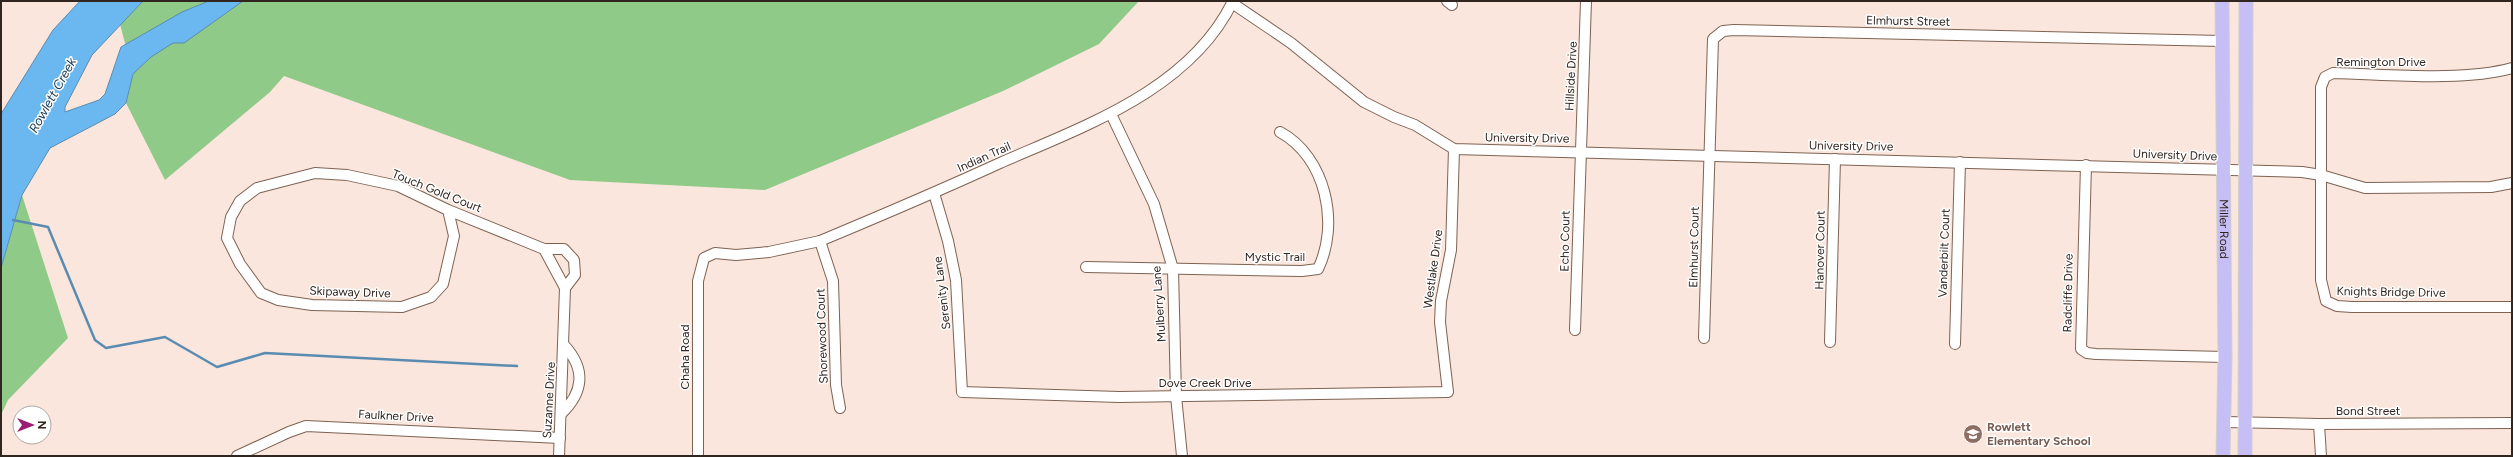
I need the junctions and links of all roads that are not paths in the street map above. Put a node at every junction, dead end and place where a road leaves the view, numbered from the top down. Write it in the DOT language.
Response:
graph roads {
  1 [pos="1586,1"];
  2 [pos="2222,1"];
  3 [pos="2246,1"];
  4 [pos="1232,2"];
  5 [pos="2222,41"];
  6 [pos="2512,68"];
  7 [pos="1110,114"];
  8 [pos="1280,132"];
  9 [pos="1454,149"];
  10 [pos="1580,152"];
  11 [pos="1709,156"];
  12 [pos="1835,159"];
  13 [pos="1960,162"];
  14 [pos="2086,165"];
  15 [pos="2223,170"];
  16 [pos="2247,171"];
  17 [pos="2321,175"];
  18 [pos="2512,183"];
  19 [pos="934,193"];
  20 [pos="448,210"];
  21 [pos="231,217"];
  22 [pos="820,241"];
  23 [pos="544,249"];
  24 [pos="704,258"];
  25 [pos="1086,267"];
  26 [pos="1172,269"];
  27 [pos="565,288"];
  28 [pos="2512,307"];
  29 [pos="1575,330"];
  30 [pos="1704,338"];
  31 [pos="1830,342"];
  32 [pos="1955,344"];
  33 [pos="564,345"];
  34 [pos="2224,357"];
  35 [pos="962,392"];
  36 [pos="1448,392"];
  37 [pos="1176,396"];
  38 [pos="840,408"];
  39 [pos="561,414"];
  40 [pos="2224,422"];
  41 [pos="2246,422"];
  42 [pos="2512,423"];
  43 [pos="2319,424"];
  44 [pos="560,438"];
  45 [pos="237,456"];
  46 [pos="560,456"];
  47 [pos="698,456"];
  48 [pos="1182,456"];
  49 [pos="2223,456"];
  50 [pos="2245,456"];
  51 [pos="2321,456"];
  1 -- 10 [label="street, Hillside Drive"];
  2 -- 5 [label="main road, Miller Road"];
  3 -- 16 [label="main road, Miller Road"];
  4 -- 7 [label="street, Indian Trail"];
  4 -- 9 [label="street"];
  5 -- 11 [label="street, Elmhurst Street"];
  5 -- 15 [label="main road, Miller Road"];
  6 -- 17 [label="street, Remington Drive"];
  7 -- 19 [label="street, Indian Trail"];
  7 -- 26 [label="street, Mulberry Lane"];
  8 -- 26 [label="street, Mystic Trail"];
  9 -- 10 [label="street, University Drive"];
  9 -- 36 [label="street, Westlake Drive"];
  10 -- 11 [label="street, University Drive"];
  10 -- 29 [label="street, Echo Court"];
  11 -- 12 [label="street, University Drive"];
  11 -- 30 [label="street, Elmhurst Court"];
  12 -- 13 [label="street, University Drive"];
  12 -- 31 [label="street, Hanover Court"];
  13 -- 14 [label="street, University Drive"];
  13 -- 32 [label="street, Vanderbilt Court"];
  14 -- 15 [label="street, University Drive"];
  14 -- 34 [label="street, Radcliffe Drive"];
  15 -- 16 [label="street, University Drive"];
  15 -- 34 [label="main road, Miller Road"];
  16 -- 17 [label="street, University Drive"];
  16 -- 41 [label="main road, Miller Road"];
  17 -- 18 [label="street, University Drive"];
  17 -- 28 [label="street, Knights Bridge Drive"];
  19 -- 22 [label="street, Indian Trail"];
  19 -- 35 [label="street, Serenity Lane"];
  20 -- 21 [label="street, Touch Gold Court"];
  20 -- 21 [label="street, Skipaway Drive"];
  20 -- 23 [label="street, Touch Gold Court"];
  22 -- 24 [label="street, Indian Trail"];
  22 -- 38 [label="street, Shorewood Court"];
  23 -- 27 [label="street"];
  23 -- 27 [label="street"];
  24 -- 47 [label="street, Chaha Road"];
  25 -- 26 [label="street"];
  26 -- 37 [label="street, Mulberry Lane"];
  27 -- 33 [label="street"];
  33 -- 39 [label="street, Suzanne Drive"];
  33 -- 39 [label="street"];
  34 -- 40 [label="main road, Miller Road"];
  35 -- 37 [label="street, Dove Creek Drive"];
  36 -- 37 [label="street, Dove Creek Drive"];
  37 -- 48 [label="street, Mulberry Lane"];
  39 -- 44 [label="street, Suzanne Drive"];
  40 -- 41 [label="street, Bond Street"];
  40 -- 49 [label="main road, Miller Road"];
  41 -- 43 [label="street, Bond Street"];
  41 -- 50 [label="main road, Miller Road"];
  42 -- 43 [label="street, Bond Street"];
  43 -- 51 [label="street"];
  44 -- 45 [label="street, Faulkner Drive"];
  44 -- 46 [label="street, Suzanne Drive"];
}
